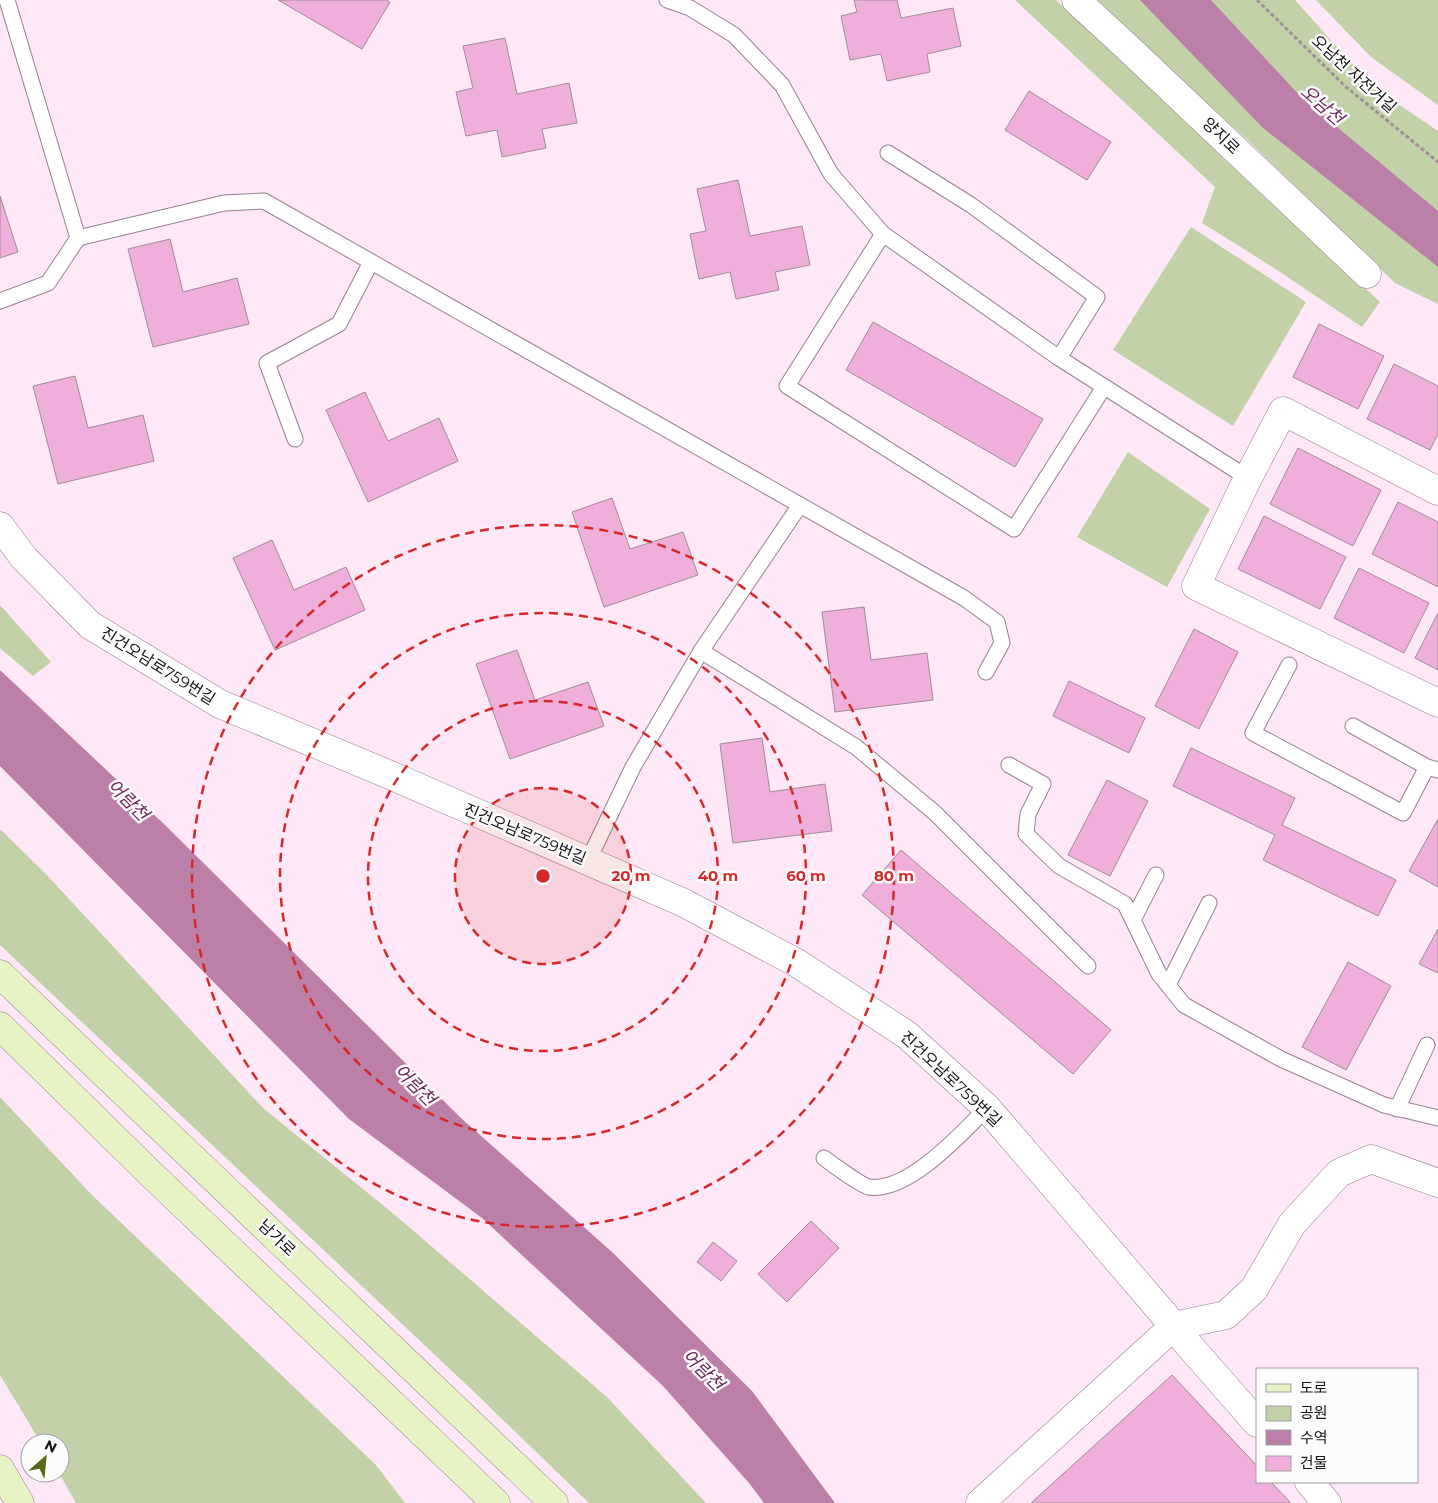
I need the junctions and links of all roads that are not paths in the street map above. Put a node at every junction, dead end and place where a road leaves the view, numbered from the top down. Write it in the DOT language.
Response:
graph roads {
  1 [pos="6,0"];
  2 [pos="667,0"];
  3 [pos="1076,0"];
  4 [pos="888,153"];
  5 [pos="884,234"];
  6 [pos="78,238"];
  7 [pos="371,262"];
  8 [pos="1367,274"];
  9 [pos="0,301"];
  10 [pos="1059,358"];
  11 [pos="1104,387"];
  12 [pos="295,440"];
  13 [pos="1248,478"];
  14 [pos="1438,491"];
  15 [pos="800,505"];
  16 [pos="0,526"];
  17 [pos="701,651"];
  18 [pos="1289,665"];
  19 [pos="986,672"];
  20 [pos="1438,703"];
  21 [pos="1353,726"];
  22 [pos="1009,765"];
  23 [pos="1433,769"];
  24 [pos="588,861"];
  25 [pos="1156,875"];
  26 [pos="1209,903"];
  27 [pos="1133,920"];
  28 [pos="1088,966"];
  29 [pos="0,974"];
  30 [pos="1168,985"];
  31 [pos="0,1026"];
  32 [pos="1427,1045"];
  33 [pos="987,1108"];
  34 [pos="1397,1109"];
  35 [pos="1438,1118"];
  36 [pos="824,1158"];
  37 [pos="1438,1183"];
  38 [pos="1174,1326"];
  39 [pos="1256,1422"];
  40 [pos="455,1464"];
  41 [pos="0,1469"];
  42 [pos="1310,1483"];
  43 [pos="20,1503"];
  44 [pos="470,1503"];
  45 [pos="496,1503"];
  46 [pos="554,1503"];
  47 [pos="980,1503"];
  48 [pos="1327,1503"];
  1 -- 6 [label="lane"];
  2 -- 5 [label="lane"];
  3 -- 8 [label="street, 양지로"];
  4 -- 10 [label="lane"];
  5 -- 10 [label="lane"];
  5 -- 11 [label="lane"];
  6 -- 7 [label="lane"];
  6 -- 9 [label="lane"];
  7 -- 12 [label="lane"];
  7 -- 15 [label="lane"];
  10 -- 11 [label="lane"];
  11 -- 13 [label="lane"];
  13 -- 14 [label="street"];
  13 -- 20 [label="street"];
  15 -- 17 [label="lane"];
  15 -- 19 [label="lane"];
  16 -- 24 [label="street, 진건오남로759번길"];
  17 -- 24 [label="lane"];
  17 -- 28 [label="lane"];
  18 -- 23 [label="lane"];
  21 -- 23 [label="lane"];
  22 -- 27 [label="lane"];
  24 -- 33 [label="street, 진건오남로759번길"];
  25 -- 27 [label="lane"];
  26 -- 30 [label="lane"];
  27 -- 30 [label="lane"];
  29 -- 46 [label="main road, 남가로"];
  30 -- 34 [label="lane"];
  31 -- 40 [label="main road"];
  32 -- 34 [label="lane"];
  33 -- 36 [label="lane"];
  33 -- 38 [label="street, 진건오남로759번길"];
  34 -- 35 [label="lane"];
  37 -- 38 [label="street"];
  38 -- 39 [label="street, 진건오남로759번길"];
  38 -- 47 [label="street"];
  40 -- 44 [label="main road"];
  40 -- 45 [label="main road"];
  41 -- 43 [label="main road"];
  42 -- 48 [label="street"];
}
